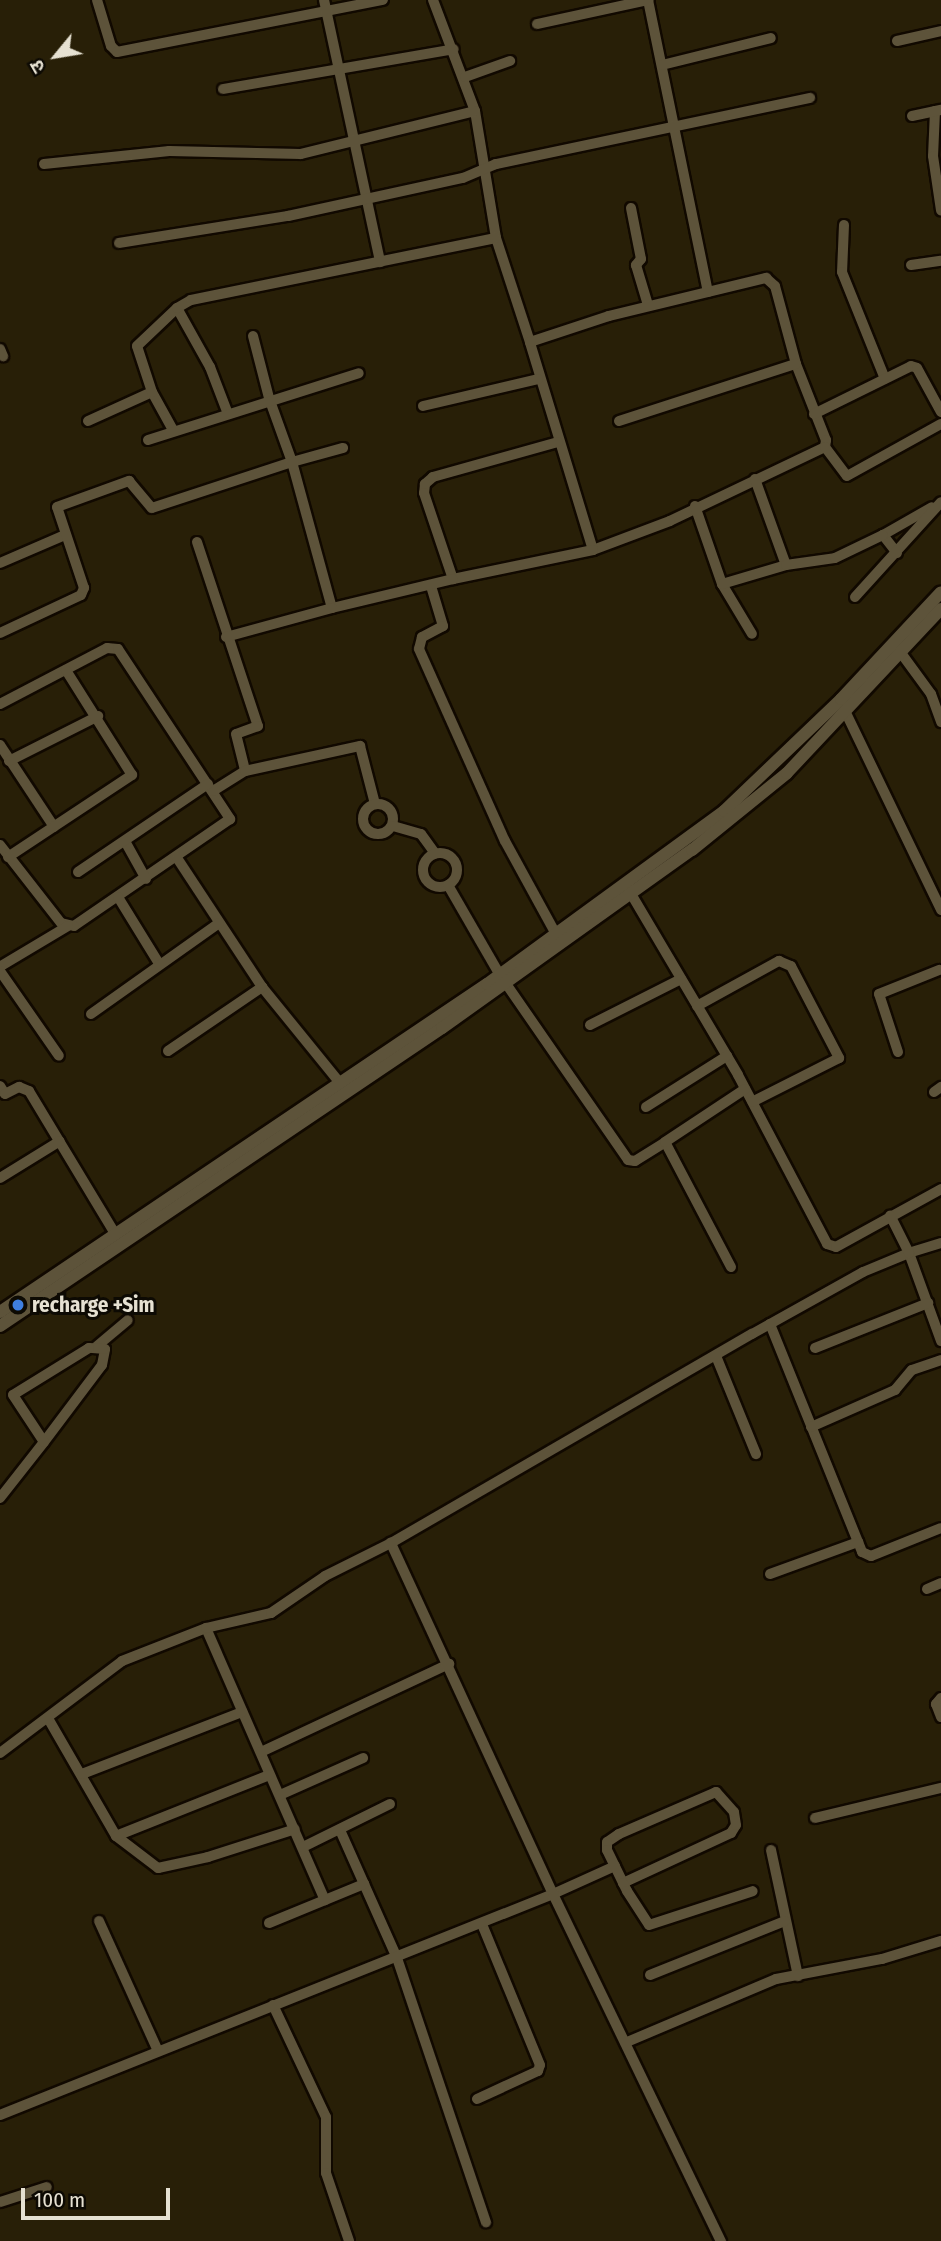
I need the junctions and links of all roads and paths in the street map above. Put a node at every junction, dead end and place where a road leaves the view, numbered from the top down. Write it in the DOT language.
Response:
graph roads {
  1 [pos="97,0"];
  2 [pos="383,0"];
  3 [pos="433,0"];
  4 [pos="648,0"];
  5 [pos="325,6"];
  6 [pos="537,24"];
  7 [pos="941,31"];
  8 [pos="771,38"];
  9 [pos="897,41"];
  10 [pos="454,49"];
  11 [pos="510,61"];
  12 [pos="662,65"];
  13 [pos="339,68"];
  14 [pos="465,78"];
  15 [pos="223,89"];
  16 [pos="810,97"];
  17 [pos="938,110"];
  18 [pos="475,111"];
  19 [pos="912,116"];
  20 [pos="676,125"];
  21 [pos="355,142"];
  22 [pos="44,164"];
  23 [pos="483,169"];
  24 [pos="939,182"];
  25 [pos="365,200"];
  26 [pos="631,208"];
  27 [pos="941,210"];
  28 [pos="844,225"];
  29 [pos="496,238"];
  30 [pos="118,243"];
  31 [pos="941,261"];
  32 [pos="380,262"];
  33 [pos="911,265"];
  34 [pos="708,292"];
  35 [pos="648,305"];
  36 [pos="177,308"];
  37 [pos="253,336"];
  38 [pos="530,342"];
  39 [pos="796,364"];
  40 [pos="359,373"];
  41 [pos="538,379"];
  42 [pos="885,379"];
  43 [pos="152,391"];
  44 [pos="269,398"];
  45 [pos="423,406"];
  46 [pos="941,412"];
  47 [pos="228,414"];
  48 [pos="814,414"];
  49 [pos="88,421"];
  50 [pos="620,421"];
  51 [pos="941,424"];
  52 [pos="173,430"];
  53 [pos="148,440"];
  54 [pos="558,442"];
  55 [pos="825,447"];
  56 [pos="343,448"];
  57 [pos="292,462"];
  58 [pos="755,479"];
  59 [pos="695,506"];
  60 [pos="883,535"];
  61 [pos="65,536"];
  62 [pos="197,542"];
  63 [pos="593,550"];
  64 [pos="897,552"];
  65 [pos="0,563"];
  66 [pos="786,565"];
  67 [pos="453,579"];
  68 [pos="722,584"];
  69 [pos="431,586"];
  70 [pos="941,592"];
  71 [pos="855,597"];
  72 [pos="332,608"];
  73 [pos="940,612"];
  74 [pos="0,633"];
  75 [pos="752,634"];
  76 [pos="226,637"];
  77 [pos="901,653"];
  78 [pos="66,670"];
  79 [pos="0,704"];
  80 [pos="845,711"];
  81 [pos="98,716"];
  82 [pos="941,722"];
  83 [pos="0,745"];
  84 [pos="9,761"];
  85 [pos="245,771"];
  86 [pos="210,788"];
  87 [pos="375,804"];
  88 [pos="393,826"];
  89 [pos="54,827"];
  90 [pos="126,843"];
  91 [pos="0,845"];
  92 [pos="435,853"];
  93 [pos="8,856"];
  94 [pos="177,858"];
  95 [pos="78,872"];
  96 [pos="146,878"];
  97 [pos="448,885"];
  98 [pos="627,887"];
  99 [pos="118,897"];
  100 [pos="941,910"];
  101 [pos="219,923"];
  102 [pos="68,926"];
  103 [pos="556,934"];
  104 [pos="158,962"];
  105 [pos="0,967"];
  106 [pos="940,971"];
  107 [pos="503,979"];
  108 [pos="681,979"];
  109 [pos="262,988"];
  110 [pos="696,1006"];
  111 [pos="91,1014"];
  112 [pos="590,1025"];
  113 [pos="168,1051"];
  114 [pos="898,1052"];
  115 [pos="59,1056"];
  116 [pos="727,1056"];
  117 [pos="340,1083"];
  118 [pos="745,1089"];
  119 [pos="2,1092"];
  120 [pos="752,1102"];
  121 [pos="646,1107"];
  122 [pos="60,1141"];
  123 [pos="665,1142"];
  124 [pos="0,1178"];
  125 [pos="941,1189"];
  126 [pos="890,1215"];
  127 [pos="116,1235"];
  128 [pos="941,1243"];
  129 [pos="909,1253"];
  130 [pos="731,1267"];
  131 [pos="928,1303"];
  132 [pos="0,1312"];
  133 [pos="128,1320"];
  134 [pos="771,1324"];
  135 [pos="0,1326"];
  136 [pos="941,1340"];
  137 [pos="97,1346"];
  138 [pos="815,1348"];
  139 [pos="716,1356"];
  140 [pos="941,1360"];
  141 [pos="811,1427"];
  142 [pos="44,1442"];
  143 [pos="756,1454"];
  144 [pos="1,1494"];
  145 [pos="941,1528"];
  146 [pos="858,1542"];
  147 [pos="391,1543"];
  148 [pos="770,1574"];
  149 [pos="941,1583"];
  150 [pos="927,1589"];
  151 [pos="206,1629"];
  152 [pos="449,1664"];
  153 [pos="941,1699"];
  154 [pos="242,1712"];
  155 [pos="941,1717"];
  156 [pos="48,1720"];
  157 [pos="261,1752"];
  158 [pos="0,1753"];
  159 [pos="363,1758"];
  160 [pos="82,1774"];
  161 [pos="269,1774"];
  162 [pos="941,1788"];
  163 [pos="280,1795"];
  164 [pos="390,1804"];
  165 [pos="815,1818"];
  166 [pos="295,1829"];
  167 [pos="340,1830"];
  168 [pos="116,1836"];
  169 [pos="303,1847"];
  170 [pos="771,1850"];
  171 [pos="615,1866"];
  172 [pos="623,1883"];
  173 [pos="364,1884"];
  174 [pos="754,1891"];
  175 [pos="553,1894"];
  176 [pos="325,1900"];
  177 [pos="99,1921"];
  178 [pos="785,1921"];
  179 [pos="269,1923"];
  180 [pos="482,1924"];
  181 [pos="941,1941"];
  182 [pos="397,1958"];
  183 [pos="650,1975"];
  184 [pos="799,1976"];
  185 [pos="273,2005"];
  186 [pos="627,2042"];
  187 [pos="158,2051"];
  188 [pos="477,2099"];
  189 [pos="0,2115"];
  190 [pos="47,2187"];
  191 [pos="0,2202"];
  192 [pos="486,2222"];
  193 [pos="349,2241"];
  194 [pos="721,2241"];
  1 -- 5 [label="street"];
  2 -- 5 [label="street"];
  3 -- 10 [label="street"];
  4 -- 6 [label="street"];
  4 -- 12 [label="street"];
  5 -- 13 [label="street"];
  7 -- 9 [label="street"];
  8 -- 12 [label="street"];
  10 -- 13 [label="street"];
  10 -- 14 [label="street"];
  11 -- 14 [label="street"];
  12 -- 20 [label="street"];
  13 -- 15 [label="street"];
  13 -- 21 [label="street"];
  14 -- 18 [label="street"];
  16 -- 20 [label="street"];
  17 -- 19 [label="street"];
  17 -- 24 [label="street"];
  18 -- 21 [label="street"];
  18 -- 23 [label="street"];
  20 -- 23 [label="street"];
  20 -- 34 [label="street"];
  21 -- 22 [label="street"];
  21 -- 25 [label="street"];
  23 -- 25 [label="street"];
  23 -- 29 [label="street"];
  24 -- 27 [label="street"];
  25 -- 30 [label="street"];
  25 -- 32 [label="street"];
  26 -- 35 [label="street"];
  28 -- 42 [label="street"];
  29 -- 32 [label="street"];
  29 -- 38 [label="street"];
  31 -- 33 [label="street"];
  32 -- 36 [label="street"];
  34 -- 35 [label="street"];
  34 -- 39 [label="street"];
  35 -- 38 [label="street"];
  36 -- 43 [label="street"];
  36 -- 47 [label="street"];
  37 -- 44 [label="street"];
  38 -- 41 [label="street"];
  39 -- 48 [label="street"];
  39 -- 50 [label="street"];
  40 -- 44 [label="street"];
  41 -- 45 [label="street"];
  41 -- 54 [label="street"];
  42 -- 46 [label="street"];
  42 -- 48 [label="street"];
  43 -- 49 [label="street"];
  43 -- 52 [label="street"];
  44 -- 47 [label="street"];
  44 -- 57 [label="street"];
  47 -- 52 [label="street"];
  48 -- 55 [label="street"];
  51 -- 55 [label="street"];
  52 -- 53 [label="street"];
  54 -- 63 [label="street"];
  54 -- 67 [label="street"];
  55 -- 58 [label="street"];
  56 -- 57 [label="street"];
  57 -- 61 [label="street"];
  57 -- 72 [label="street"];
  58 -- 59 [label="street"];
  58 -- 66 [label="street"];
  59 -- 63 [label="street"];
  59 -- 68 [label="street"];
  60 -- 64 [label="street"];
  60 -- 64 [label="street"];
  60 -- 66 [label="street"];
  61 -- 65 [label="street"];
  61 -- 74 [label="street"];
  62 -- 76 [label="street"];
  63 -- 67 [label="street"];
  64 -- 71 [label="street"];
  66 -- 68 [label="street"];
  67 -- 69 [label="street"];
  68 -- 75 [label="street"];
  69 -- 72 [label="street"];
  69 -- 103 [label="street"];
  70 -- 98 [label="street"];
  72 -- 76 [label="street"];
  73 -- 77 [label="street"];
  76 -- 85 [label="street"];
  77 -- 80 [label="street"];
  77 -- 82 [label="street"];
  78 -- 79 [label="street"];
  78 -- 81 [label="street"];
  78 -- 86 [label="street"];
  80 -- 98 [label="street"];
  80 -- 100 [label="street"];
  81 -- 84 [label="street"];
  81 -- 89 [label="street"];
  83 -- 84 [label="street"];
  84 -- 89 [label="street"];
  85 -- 86 [label="street"];
  85 -- 87 [label="street"];
  86 -- 90 [label="street"];
  86 -- 94 [label="street"];
  87 -- 88 [label="street"];
  87 -- 88 [label="street"];
  88 -- 92 [label="street"];
  89 -- 93 [label="street"];
  90 -- 95 [label="street"];
  90 -- 96 [label="street"];
  91 -- 93 [label="street"];
  92 -- 97 [label="street"];
  92 -- 97 [label="street"];
  93 -- 102 [label="street"];
  94 -- 96 [label="street"];
  94 -- 101 [label="street"];
  96 -- 99 [label="street"];
  97 -- 107 [label="street"];
  98 -- 103 [label="street"];
  98 -- 107 [label="street"];
  98 -- 108 [label="street"];
  99 -- 102 [label="street"];
  99 -- 104 [label="street"];
  101 -- 104 [label="street"];
  101 -- 109 [label="street"];
  102 -- 105 [label="street"];
  103 -- 107 [label="street"];
  104 -- 111 [label="street"];
  105 -- 115 [label="street"];
  106 -- 114 [label="street"];
  107 -- 117 [label="street"];
  107 -- 123 [label="street"];
  107 -- 135 [label="street"];
  108 -- 110 [label="street"];
  108 -- 112 [label="street"];
  109 -- 113 [label="street"];
  109 -- 117 [label="street"];
  110 -- 116 [label="street"];
  110 -- 120 [label="street"];
  116 -- 118 [label="street"];
  116 -- 121 [label="street"];
  117 -- 127 [label="street"];
  118 -- 120 [label="street"];
  118 -- 123 [label="street"];
  119 -- 122 [label="street"];
  120 -- 126 [label="street"];
  122 -- 124 [label="street"];
  122 -- 127 [label="street"];
  123 -- 130 [label="street"];
  125 -- 126 [label="street"];
  126 -- 129 [label="street"];
  127 -- 132 [label="street"];
  128 -- 129 [label="street"];
  129 -- 131 [label="street"];
  129 -- 134 [label="street"];
  131 -- 136 [label="street"];
  131 -- 138 [label="street"];
  133 -- 137 [label="street"];
  134 -- 139 [label="street"];
  134 -- 141 [label="street"];
  137 -- 142 [label="street"];
  137 -- 142 [label="street"];
  139 -- 143 [label="street"];
  139 -- 147 [label="street"];
  140 -- 141 [label="street"];
  141 -- 146 [label="street"];
  142 -- 144 [label="street"];
  145 -- 146 [label="street"];
  146 -- 148 [label="street"];
  147 -- 151 [label="street"];
  147 -- 152 [label="street"];
  149 -- 150 [label="street"];
  151 -- 154 [label="street"];
  151 -- 156 [label="street"];
  152 -- 157 [label="street"];
  152 -- 175 [label="street"];
  153 -- 155 [label="street"];
  154 -- 157 [label="street"];
  154 -- 160 [label="street"];
  156 -- 158 [label="street"];
  156 -- 160 [label="street"];
  157 -- 161 [label="street"];
  159 -- 163 [label="street"];
  160 -- 168 [label="street"];
  161 -- 163 [label="street"];
  161 -- 168 [label="street"];
  162 -- 165 [label="street"];
  163 -- 166 [label="street"];
  164 -- 167 [label="street"];
  166 -- 168 [label="street"];
  166 -- 169 [label="street"];
  167 -- 169 [label="street"];
  167 -- 173 [label="street"];
  169 -- 176 [label="street"];
  170 -- 178 [label="street"];
  171 -- 172 [label="street"];
  171 -- 172 [label="street"];
  171 -- 175 [label="street"];
  172 -- 174 [label="street"];
  173 -- 176 [label="street"];
  173 -- 182 [label="street"];
  175 -- 180 [label="street"];
  175 -- 186 [label="street"];
  176 -- 179 [label="street"];
  177 -- 187 [label="street"];
  178 -- 183 [label="street"];
  178 -- 184 [label="street"];
  180 -- 182 [label="street"];
  180 -- 188 [label="street"];
  181 -- 184 [label="street"];
  182 -- 185 [label="street"];
  182 -- 192 [label="street"];
  184 -- 186 [label="street"];
  185 -- 187 [label="street"];
  185 -- 193 [label="street"];
  186 -- 194 [label="street"];
  187 -- 189 [label="street"];
  190 -- 191 [label="street"];
}
